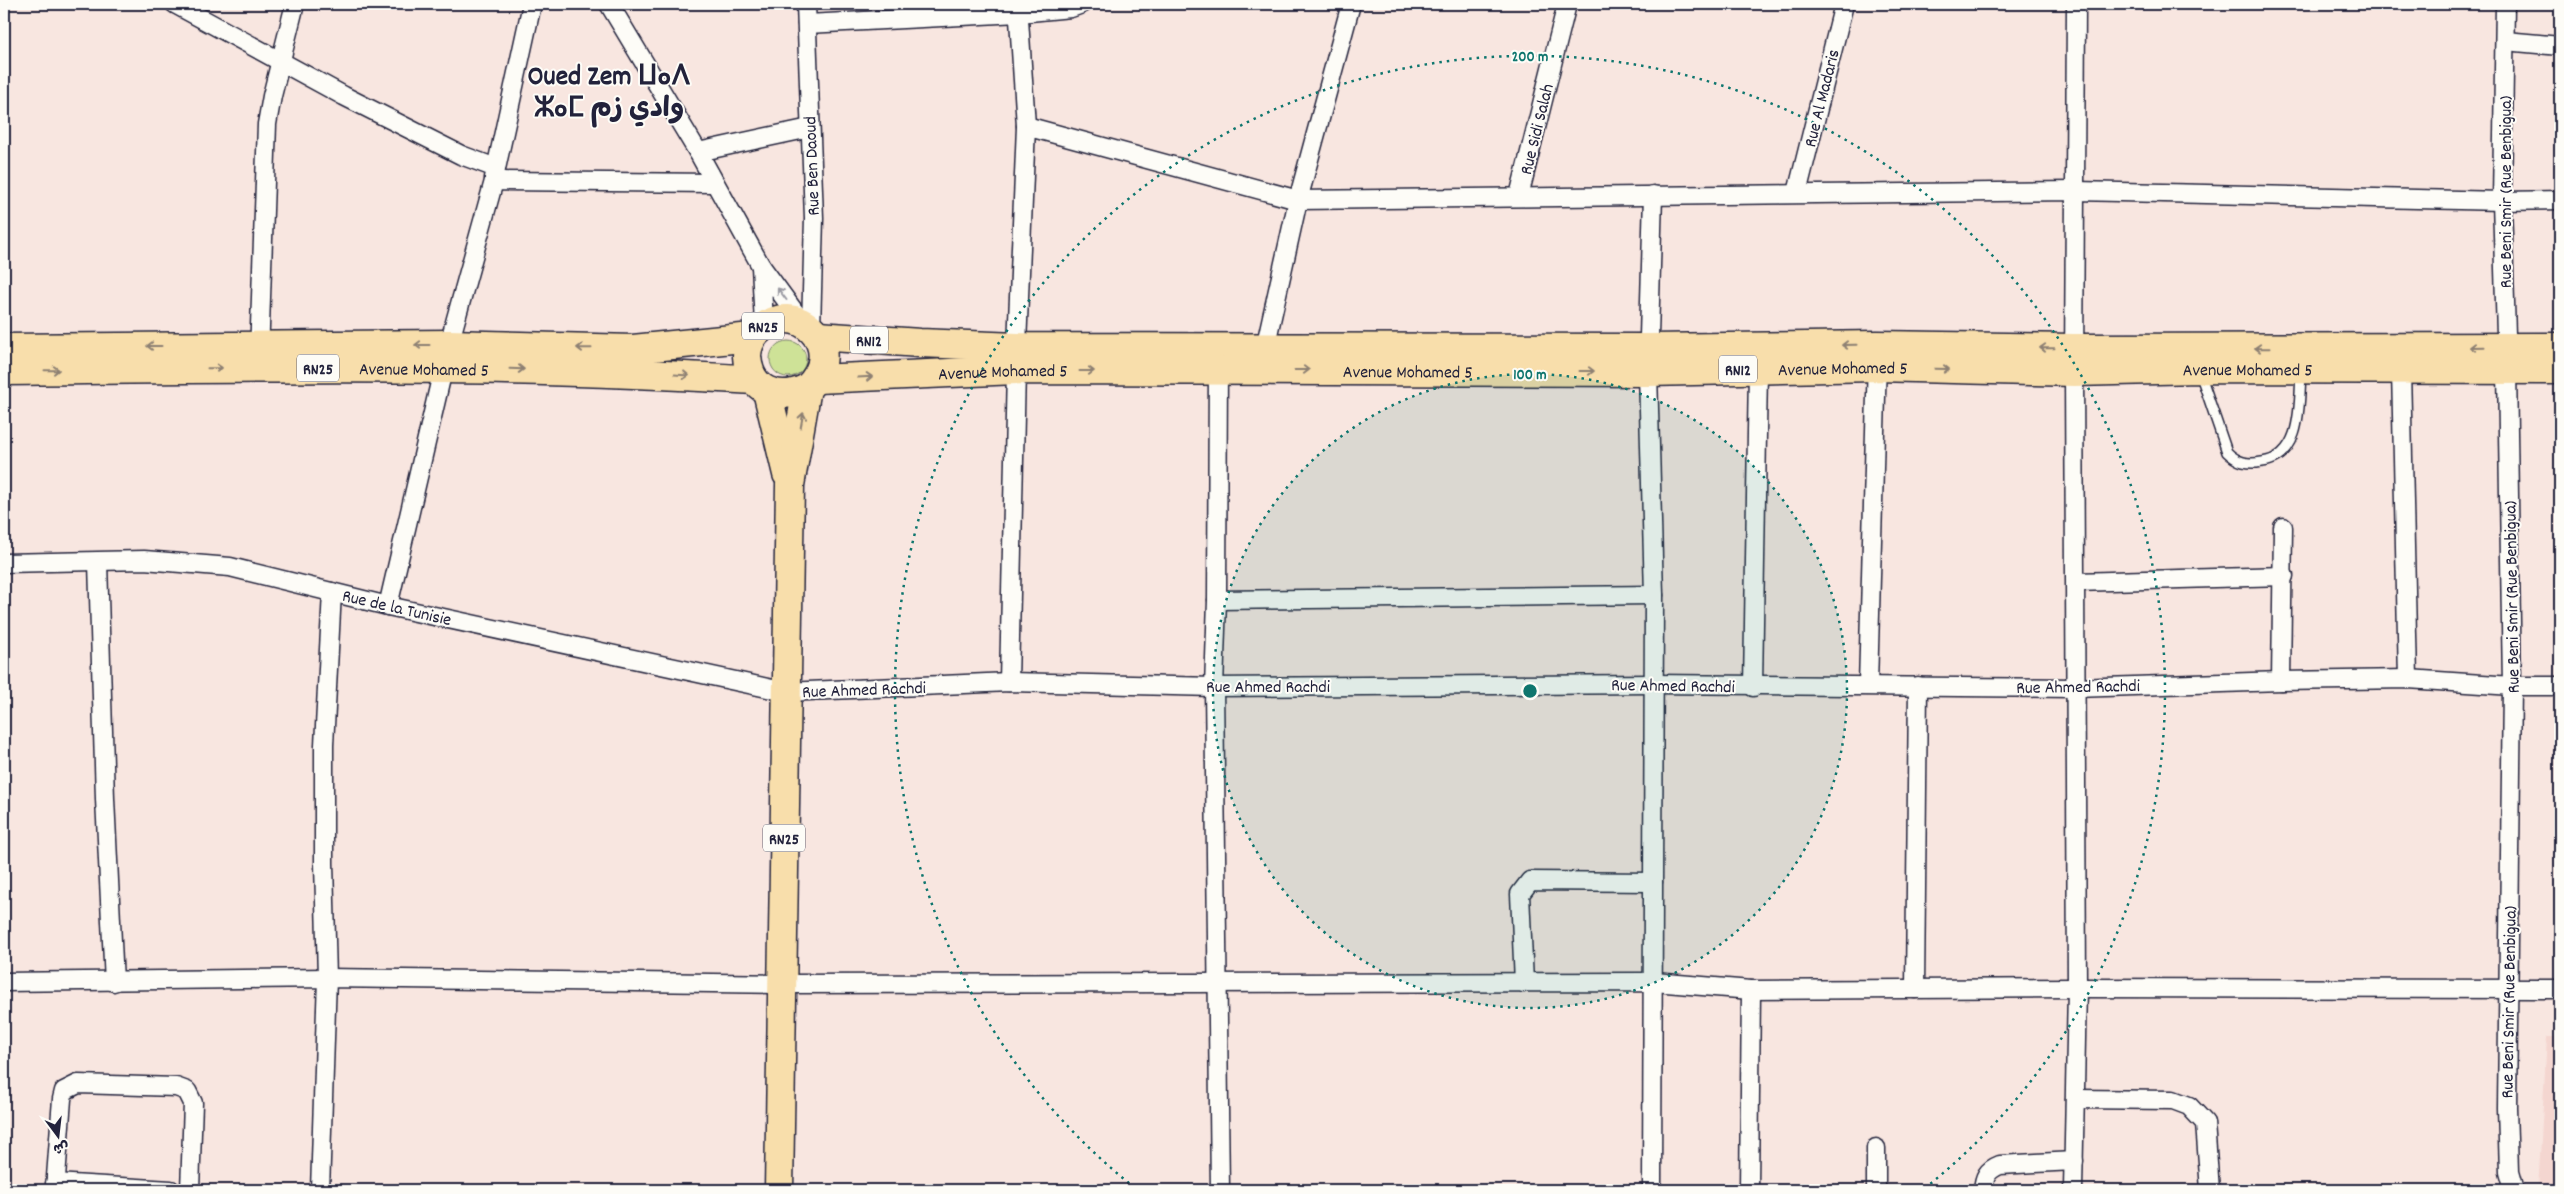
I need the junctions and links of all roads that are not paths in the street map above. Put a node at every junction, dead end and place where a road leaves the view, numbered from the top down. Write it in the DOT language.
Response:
graph roads {
  1 [pos="175,4"];
  2 [pos="295,4"];
  3 [pos="532,4"];
  4 [pos="609,4"];
  5 [pos="806,4"];
  6 [pos="1082,4"];
  7 [pos="1351,4"];
  8 [pos="1567,4"];
  9 [pos="1844,4"];
  10 [pos="2076,4"];
  11 [pos="2505,4"];
  12 [pos="1018,8"];
  13 [pos="807,24"];
  14 [pos="2505,41"];
  15 [pos="2560,46"];
  16 [pos="280,62"];
  17 [pos="1026,126"];
  18 [pos="810,128"];
  19 [pos="698,152"];
  20 [pos="495,174"];
  21 [pos="715,183"];
  22 [pos="2076,191"];
  23 [pos="1797,193"];
  24 [pos="1519,196"];
  25 [pos="1652,196"];
  26 [pos="1298,200"];
  27 [pos="2560,200"];
  28 [pos="2502,201"];
  29 [pos="760,266"];
  30 [pos="810,329"];
  31 [pos="758,331"];
  32 [pos="2560,347"];
  33 [pos="4,348"];
  34 [pos="447,356"];
  35 [pos="1877,356"];
  36 [pos="259,357"];
  37 [pos="1016,358"];
  38 [pos="1263,358"];
  39 [pos="2196,358"];
  40 [pos="2507,358"];
  41 [pos="1218,359"];
  42 [pos="633,360"];
  43 [pos="1649,360"];
  44 [pos="2074,360"];
  45 [pos="2302,360"];
  46 [pos="1758,369"];
  47 [pos="4,370"];
  48 [pos="2401,370"];
  49 [pos="2560,370"];
  50 [pos="812,384"];
  51 [pos="761,386"];
  52 [pos="790,485"];
  53 [pos="2284,527"];
  54 [pos="98,562"];
  55 [pos="4,563"];
  56 [pos="2284,576"];
  57 [pos="2076,582"];
  58 [pos="332,592"];
  59 [pos="1654,595"];
  60 [pos="1217,600"];
  61 [pos="388,606"];
  62 [pos="2408,679"];
  63 [pos="2281,681"];
  64 [pos="1009,682"];
  65 [pos="1653,684"];
  66 [pos="1868,685"];
  67 [pos="1918,686"];
  68 [pos="2512,686"];
  69 [pos="2560,686"];
  70 [pos="1214,687"];
  71 [pos="1753,687"];
  72 [pos="2075,688"];
  73 [pos="786,692"];
  74 [pos="1653,882"];
  75 [pos="327,978"];
  76 [pos="4,982"];
  77 [pos="114,982"];
  78 [pos="1654,982"];
  79 [pos="1524,983"];
  80 [pos="781,984"];
  81 [pos="1216,985"];
  82 [pos="1914,988"];
  83 [pos="2077,988"];
  84 [pos="2509,989"];
  85 [pos="2560,989"];
  86 [pos="1751,990"];
  87 [pos="2075,1099"];
  88 [pos="1876,1148"];
  89 [pos="2074,1161"];
  90 [pos="55,1187"];
  91 [pos="171,1190"];
  92 [pos="190,1190"];
  93 [pos="320,1190"];
  94 [pos="779,1190"];
  95 [pos="1220,1190"];
  96 [pos="1652,1190"];
  97 [pos="1749,1190"];
  98 [pos="1876,1190"];
  99 [pos="1983,1190"];
  100 [pos="2074,1190"];
  101 [pos="2210,1190"];
  102 [pos="2514,1190"];
  1 -- 16 [label="street"];
  2 -- 16 [label="street"];
  3 -- 20 [label="street"];
  4 -- 19 [label="street"];
  5 -- 13 [label="street, Rue Ben Daoud"];
  6 -- 12 [label="street"];
  7 -- 26 [label="street"];
  8 -- 24 [label="street, Rue Sidi Salah"];
  9 -- 23 [label="street, Rue Al Madaris"];
  10 -- 22 [label="street"];
  11 -- 14 [label="street, Rue Beni Smir (Rue Benbigua)"];
  12 -- 13 [label="street"];
  12 -- 17 [label="street"];
  13 -- 18 [label="street, Rue Ben Daoud"];
  14 -- 15 [label="street"];
  14 -- 28 [label="street, Rue Beni Smir (Rue Benbigua)"];
  16 -- 20 [label="street"];
  16 -- 36 [label="street"];
  17 -- 26 [label="street"];
  17 -- 37 [label="street"];
  18 -- 19 [label="street"];
  18 -- 30 [label="street, Rue Ben Daoud"];
  19 -- 21 [label="street"];
  20 -- 21 [label="street"];
  20 -- 34 [label="street"];
  21 -- 29 [label="street"];
  22 -- 23 [label="street"];
  22 -- 28 [label="street"];
  22 -- 44 [label="street"];
  23 -- 25 [label="street"];
  24 -- 25 [label="street"];
  24 -- 26 [label="street"];
  25 -- 43 [label="street"];
  26 -- 38 [label="street"];
  27 -- 28 [label="street"];
  28 -- 40 [label="street, Rue Beni Smir (Rue Benbigua)"];
  30 -- 29 [label="street, one-way"];
  29 -- 31 [label="street"];
  30 -- 31 [label="main road, RN25"];
  30 -- 37 [label="main road, Avenue Mohamed 5 / RN12"];
  30 -- 50 [label="main road, RN25"];
  31 -- 42 [label="main road, RN25"];
  31 -- 51 [label="main road, RN25"];
  32 -- 40 [label="main road, Avenue Mohamed 5 / RN12"];
  36 -- 33 [label="main road, Avenue Mohamed 5 / RN25, one-way"];
  34 -- 36 [label="main road, Avenue Mohamed 5 / RN25"];
  34 -- 42 [label="main road, Avenue Mohamed 5 / RN25"];
  34 -- 61 [label="street"];
  35 -- 43 [label="main road, Avenue Mohamed 5 / RN12, one-way"];
  35 -- 44 [label="main road, Avenue Mohamed 5 / RN12"];
  35 -- 46 [label="main road, Avenue Mohamed 5 / RN12"];
  35 -- 66 [label="street"];
  47 -- 36 [label="main road, Avenue Mohamed 5 / RN25, one-way"];
  37 -- 41 [label="main road, Avenue Mohamed 5 / RN12"];
  50 -- 37 [label="main road, Avenue Mohamed 5 / RN12, one-way"];
  37 -- 64 [label="street"];
  38 -- 41 [label="main road, Avenue Mohamed 5 / RN12"];
  38 -- 43 [label="main road, Avenue Mohamed 5 / RN12"];
  39 -- 44 [label="main road, Avenue Mohamed 5 / RN12"];
  39 -- 45 [label="main road, Avenue Mohamed 5 / RN12"];
  39 -- 45 [label="lane"];
  40 -- 45 [label="main road, Avenue Mohamed 5 / RN12, one-way"];
  40 -- 48 [label="main road, Avenue Mohamed 5 / RN12"];
  40 -- 49 [label="main road, Avenue Mohamed 5 / RN12"];
  40 -- 68 [label="street, Rue Beni Smir (Rue Benbigua)"];
  41 -- 60 [label="street"];
  42 -- 51 [label="main road, RN25, one-way"];
  43 -- 46 [label="main road, Avenue Mohamed 5 / RN12"];
  43 -- 59 [label="street"];
  44 -- 57 [label="street"];
  45 -- 48 [label="main road, Avenue Mohamed 5 / RN12"];
  46 -- 71 [label="street"];
  48 -- 62 [label="street"];
  50 -- 51 [label="main road, RN25"];
  52 -- 50 [label="main road, RN25, one-way"];
  51 -- 52 [label="main road, RN25"];
  52 -- 73 [label="main road, RN25"];
  53 -- 56 [label="street"];
  54 -- 55 [label="street, Rue de la Tunisie"];
  54 -- 58 [label="street, Rue de la Tunisie"];
  54 -- 77 [label="street"];
  56 -- 57 [label="street"];
  56 -- 63 [label="street"];
  57 -- 72 [label="street"];
  58 -- 61 [label="street, Rue de la Tunisie"];
  58 -- 75 [label="street"];
  59 -- 60 [label="street"];
  59 -- 65 [label="street"];
  60 -- 70 [label="street"];
  61 -- 73 [label="street, Rue de la Tunisie"];
  62 -- 63 [label="street, Rue Ahmed Rachdi"];
  62 -- 68 [label="street, Rue Ahmed Rachdi"];
  63 -- 72 [label="street, Rue Ahmed Rachdi"];
  64 -- 70 [label="street, Rue Ahmed Rachdi"];
  64 -- 73 [label="street, Rue Ahmed Rachdi"];
  65 -- 70 [label="street, Rue Ahmed Rachdi"];
  65 -- 71 [label="street, Rue Ahmed Rachdi"];
  65 -- 74 [label="street"];
  66 -- 67 [label="street, Rue Ahmed Rachdi"];
  66 -- 71 [label="street, Rue Ahmed Rachdi"];
  67 -- 72 [label="street, Rue Ahmed Rachdi"];
  67 -- 82 [label="street"];
  68 -- 69 [label="street, Rue Ahmed Rachdi"];
  68 -- 84 [label="street, Rue Beni Smir (Rue Benbigua)"];
  70 -- 81 [label="street"];
  72 -- 83 [label="street"];
  73 -- 80 [label="main road, RN25"];
  74 -- 78 [label="street"];
  74 -- 79 [label="street"];
  75 -- 77 [label="street"];
  75 -- 80 [label="street"];
  75 -- 93 [label="street"];
  76 -- 77 [label="street"];
  78 -- 79 [label="street"];
  78 -- 86 [label="street"];
  78 -- 96 [label="street"];
  79 -- 81 [label="street"];
  80 -- 81 [label="street"];
  80 -- 94 [label="main road, RN25"];
  81 -- 95 [label="street"];
  82 -- 83 [label="street"];
  82 -- 86 [label="street"];
  83 -- 84 [label="street"];
  83 -- 87 [label="street"];
  84 -- 85 [label="street"];
  84 -- 102 [label="street, Rue Beni Smir (Rue Benbigua)"];
  86 -- 97 [label="street"];
  87 -- 89 [label="street"];
  87 -- 101 [label="street"];
  88 -- 98 [label="street"];
  89 -- 99 [label="street"];
  89 -- 100 [label="street"];
  90 -- 91 [label="street"];
  90 -- 92 [label="street"];
}
